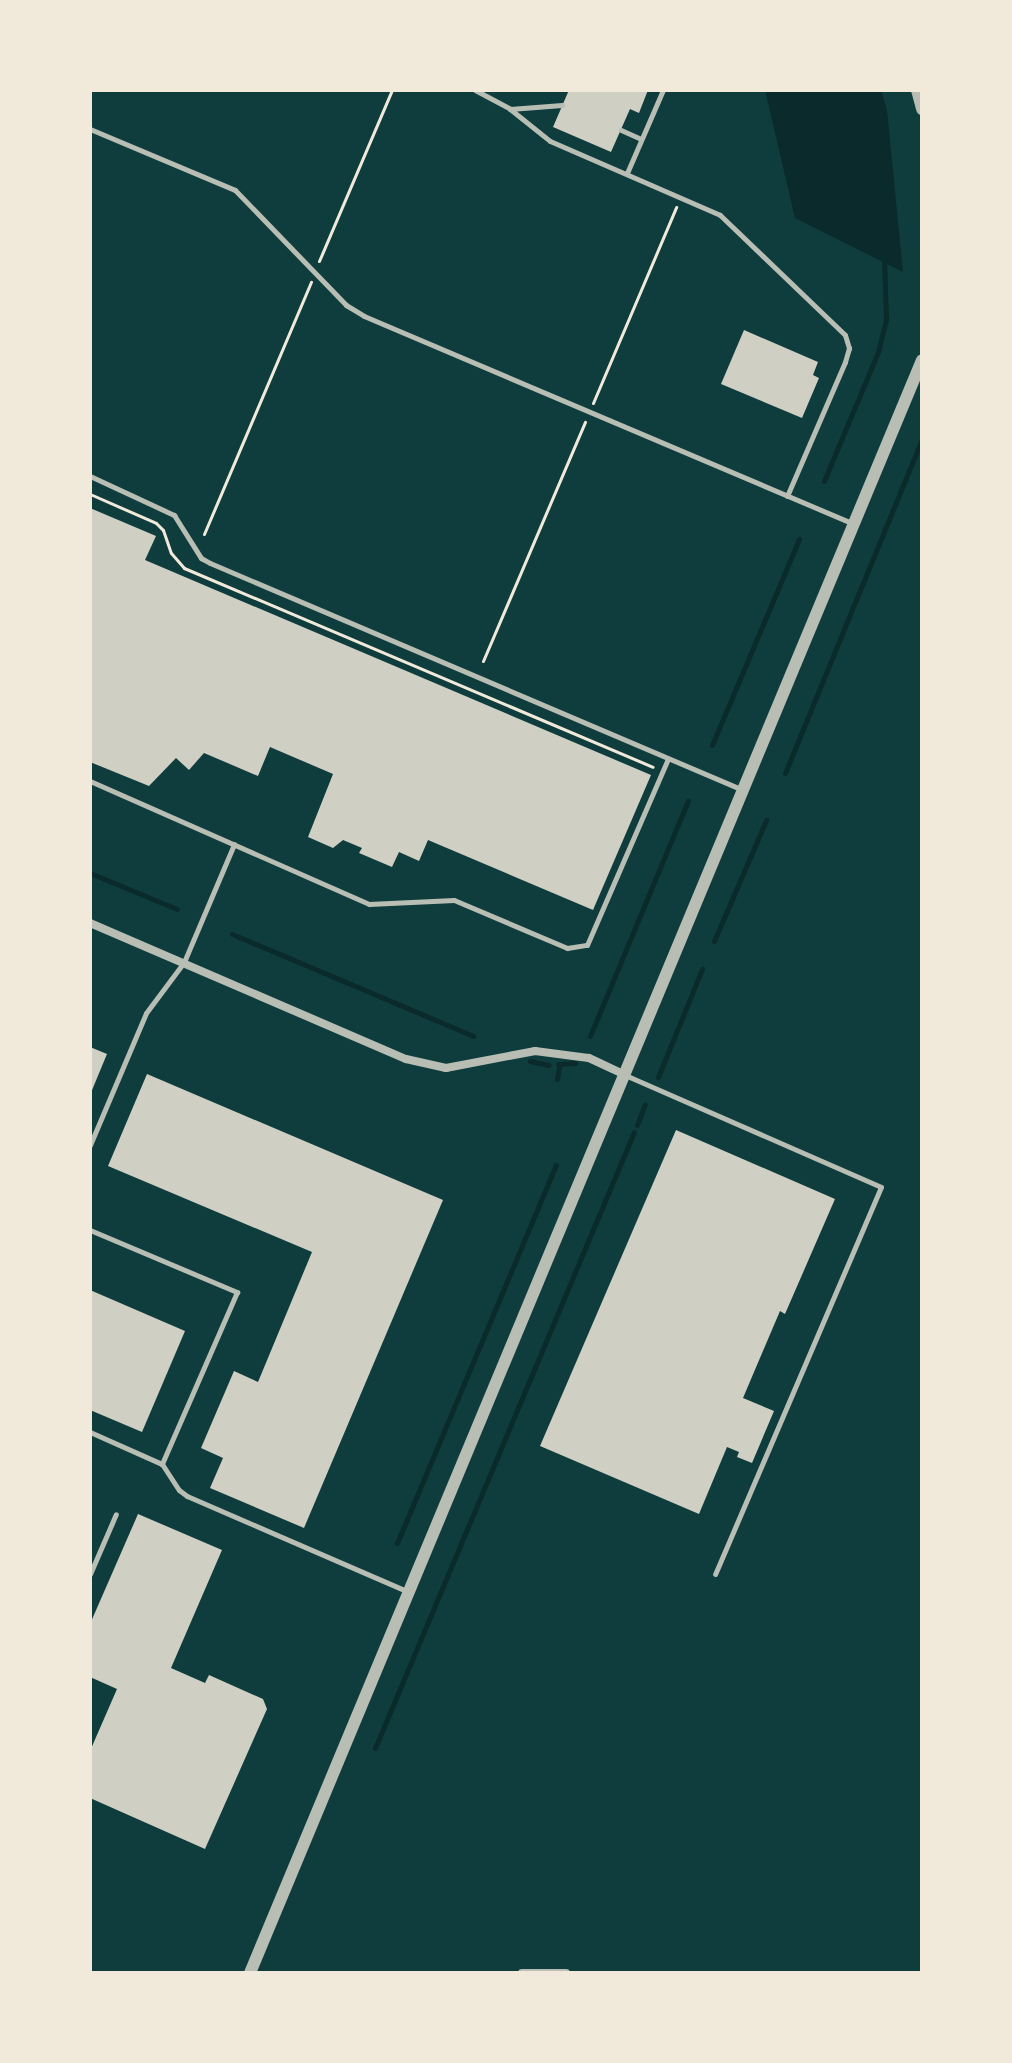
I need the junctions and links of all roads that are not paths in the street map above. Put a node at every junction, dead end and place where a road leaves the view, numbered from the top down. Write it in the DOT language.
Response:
graph roads {
  1 [pos="475,90"];
  2 [pos="663,90"];
  3 [pos="917,90"];
  4 [pos="562,105"];
  5 [pos="510,109"];
  6 [pos="922,109"];
  7 [pos="90,129"];
  8 [pos="621,130"];
  9 [pos="641,139"];
  10 [pos="627,173"];
  11 [pos="922,360"];
  12 [pos="90,476"];
  13 [pos="787,496"];
  14 [pos="855,525"];
  15 [pos="668,759"];
  16 [pos="90,781"];
  17 [pos="744,790"];
  18 [pos="234,844"];
  19 [pos="90,923"];
  20 [pos="184,962"];
  21 [pos="624,1074"];
  22 [pos="90,1145"];
  23 [pos="90,1230"];
  24 [pos="90,1432"];
  25 [pos="162,1464"];
  26 [pos="116,1514"];
  27 [pos="90,1574"];
  28 [pos="715,1574"];
  29 [pos="410,1592"];
  30 [pos="250,1973"];
  31 [pos="522,1973"];
  32 [pos="566,1973"];
  1 -- 5 [label="lane"];
  2 -- 9 [label="lane"];
  3 -- 6 [label="street"];
  4 -- 5 [label="lane"];
  5 -- 10 [label="lane"];
  7 -- 13 [label="lane"];
  8 -- 9 [label="lane"];
  9 -- 10 [label="lane"];
  10 -- 13 [label="lane"];
  11 -- 14 [label="street"];
  12 -- 15 [label="lane"];
  13 -- 14 [label="lane"];
  14 -- 17 [label="street"];
  15 -- 17 [label="lane"];
  15 -- 18 [label="lane"];
  16 -- 18 [label="lane"];
  17 -- 21 [label="street"];
  18 -- 20 [label="lane"];
  19 -- 20 [label="street"];
  20 -- 21 [label="street"];
  20 -- 22 [label="lane"];
  21 -- 28 [label="lane"];
  21 -- 29 [label="street"];
  23 -- 25 [label="lane"];
  24 -- 25 [label="lane"];
  25 -- 29 [label="lane"];
  26 -- 27 [label="lane"];
  29 -- 30 [label="street"];
  31 -- 32 [label="street"];
}
